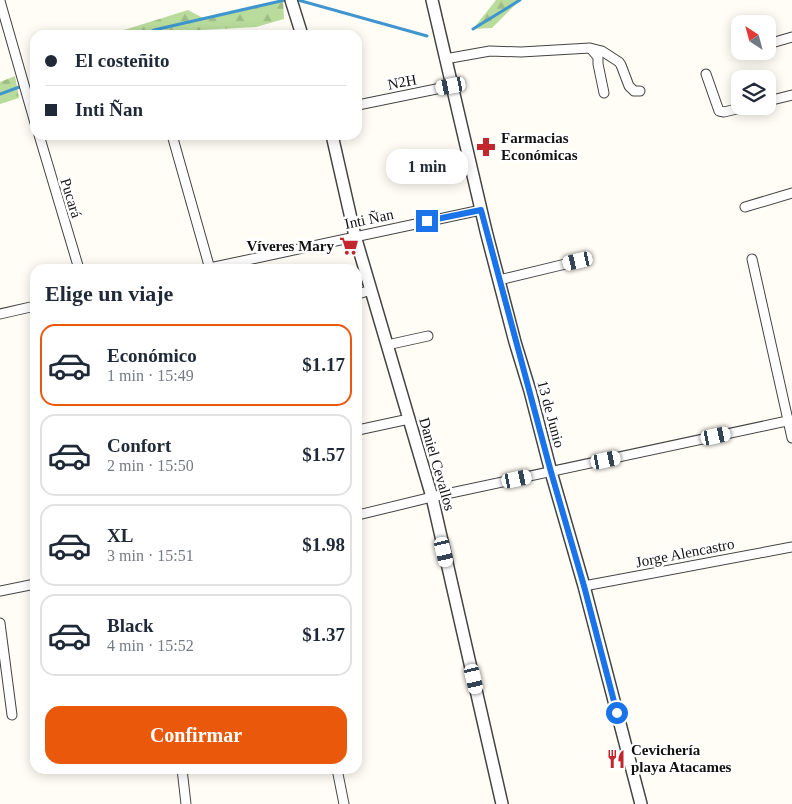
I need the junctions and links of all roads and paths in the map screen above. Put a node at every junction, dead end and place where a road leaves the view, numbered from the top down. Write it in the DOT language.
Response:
graph roads {
  1 [pos="291,0"];
  2 [pos="432,0"];
  3 [pos="0,1"];
  4 [pos="300,30"];
  5 [pos="792,37"];
  6 [pos="776,42"];
  7 [pos="590,48"];
  8 [pos="445,59"];
  9 [pos="706,74"];
  10 [pos="451,86"];
  11 [pos="640,91"];
  12 [pos="604,92"];
  13 [pos="792,94"];
  14 [pos="776,99"];
  15 [pos="362,104"];
  16 [pos="30,106"];
  17 [pos="731,110"];
  18 [pos="40,140"];
  19 [pos="173,140"];
  20 [pos="333,140"];
  21 [pos="792,193"];
  22 [pos="745,207"];
  23 [pos="481,210"];
  24 [pos="355,236"];
  25 [pos="752,259"];
  26 [pos="578,261"];
  27 [pos="78,264"];
  28 [pos="207,264"];
  29 [pos="226,264"];
  30 [pos="499,280"];
  31 [pos="371,290"];
  32 [pos="362,293"];
  33 [pos="30,307"];
  34 [pos="0,314"];
  35 [pos="428,336"];
  36 [pos="387,345"];
  37 [pos="409,419"];
  38 [pos="791,420"];
  39 [pos="362,429"];
  40 [pos="792,438"];
  41 [pos="551,472"];
  42 [pos="432,497"];
  43 [pos="362,513"];
  44 [pos="792,547"];
  45 [pos="30,585"];
  46 [pos="584,586"];
  47 [pos="0,591"];
  48 [pos="0,623"];
  49 [pos="12,715"];
  50 [pos="183,774"];
  51 [pos="338,774"];
  52 [pos="186,804"];
  53 [pos="344,804"];
  54 [pos="502,804"];
  55 [pos="641,804"];
  1 -- 4 [label="street"];
  2 -- 8 [label="street, 13 de Junio"];
  3 -- 16 [label="street"];
  5 -- 6 [label="street"];
  7 -- 8 [label="street"];
  7 -- 11 [label="street"];
  7 -- 12 [label="street"];
  8 -- 10 [label="street, 13 de Junio"];
  9 -- 17 [label="street"];
  10 -- 15 [label="street, N2H"];
  10 -- 23 [label="street, 13 de Junio"];
  13 -- 14 [label="street"];
  18 -- 27 [label="street, Pucará"];
  19 -- 28 [label="street"];
  20 -- 24 [label="street, Daniel Cevallos"];
  21 -- 22 [label="street"];
  23 -- 24 [label="street, Inti Ñan"];
  23 -- 30 [label="street, 13 de Junio"];
  24 -- 29 [label="street, Inti Ñan"];
  24 -- 31 [label="street, Daniel Cevallos"];
  25 -- 38 [label="street"];
  26 -- 30 [label="street"];
  30 -- 41 [label="street, 13 de Junio"];
  31 -- 32 [label="street"];
  31 -- 36 [label="street, Daniel Cevallos"];
  33 -- 34 [label="street"];
  35 -- 36 [label="street"];
  36 -- 37 [label="street, Daniel Cevallos"];
  37 -- 39 [label="street"];
  37 -- 42 [label="street, Daniel Cevallos"];
  38 -- 40 [label="street"];
  38 -- 41 [label="street"];
  41 -- 42 [label="street"];
  41 -- 46 [label="street, 13 de Junio"];
  42 -- 43 [label="street"];
  42 -- 54 [label="street, Daniel Cevallos"];
  44 -- 46 [label="street, Jorge Alencastro"];
  45 -- 47 [label="street"];
  46 -- 55 [label="street, 13 de Junio"];
  48 -- 49 [label="street"];
  50 -- 52 [label="street"];
  51 -- 53 [label="street"];
}
